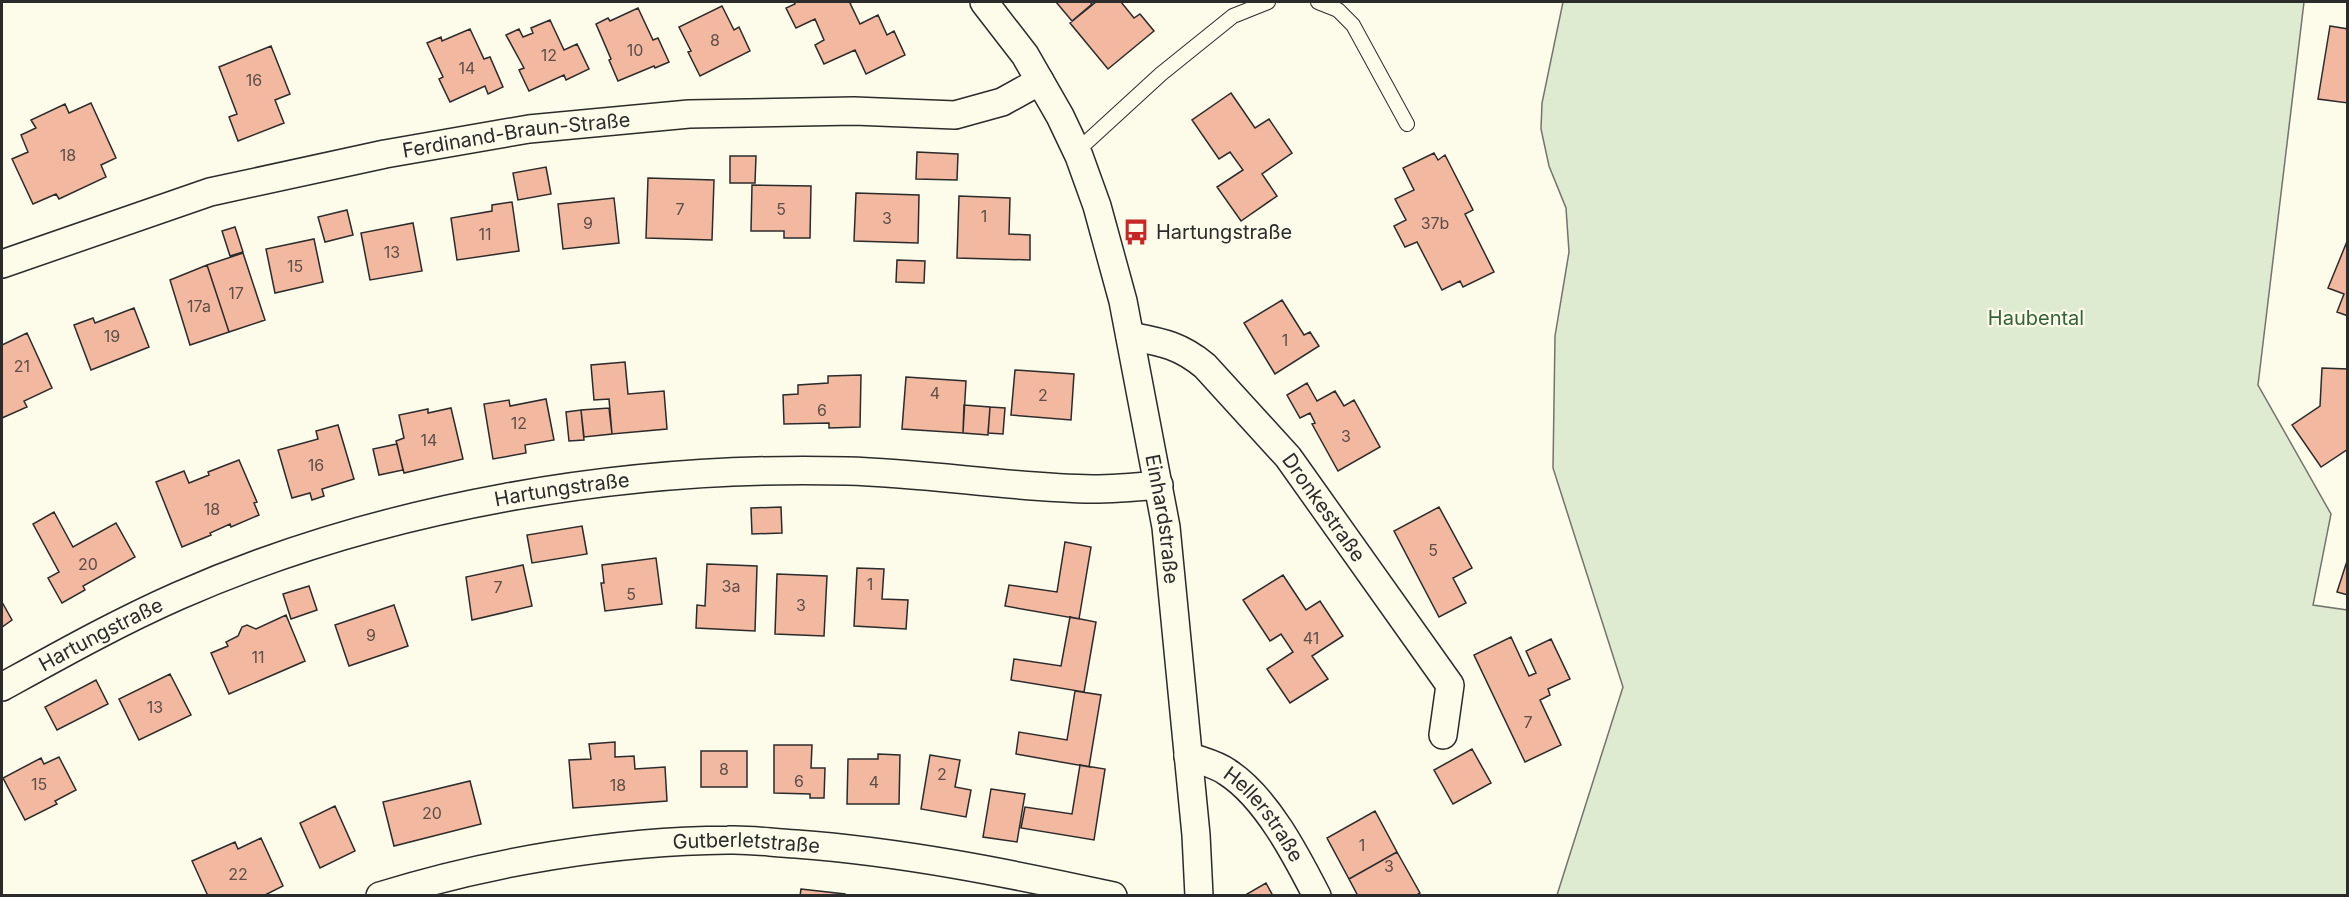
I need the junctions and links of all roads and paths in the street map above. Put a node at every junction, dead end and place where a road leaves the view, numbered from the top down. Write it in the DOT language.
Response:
graph roads {
  1 [pos="984,2"];
  2 [pos="1268,2"];
  3 [pos="1318,2"];
  4 [pos="1040,81"];
  5 [pos="1407,124"];
  6 [pos="1077,151"];
  7 [pos="2,264"];
  8 [pos="1131,336"];
  9 [pos="1159,484"];
  10 [pos="2,687"];
  11 [pos="1443,735"];
  12 [pos="1188,756"];
  13 [pos="380,896"];
  14 [pos="1113,896"];
  15 [pos="1199,896"];
  16 [pos="1317,896"];
  1 -- 4 [label="street, Einhardstraße"];
  2 -- 6 [label="lane"];
  3 -- 5 [label="lane"];
  4 -- 6 [label="street, Einhardstraße"];
  4 -- 7 [label="street, Ferdinand-Braun-Straße"];
  6 -- 8 [label="street, Einhardstraße"];
  8 -- 9 [label="street, Einhardstraße"];
  8 -- 11 [label="street, Dronkestraße"];
  9 -- 10 [label="street, Hartungstraße"];
  9 -- 12 [label="street, Einhardstraße"];
  12 -- 15 [label="street, Einhardstraße"];
  12 -- 16 [label="street, Hellerstraße"];
  13 -- 14 [label="street, Gutberletstraße"];
}
